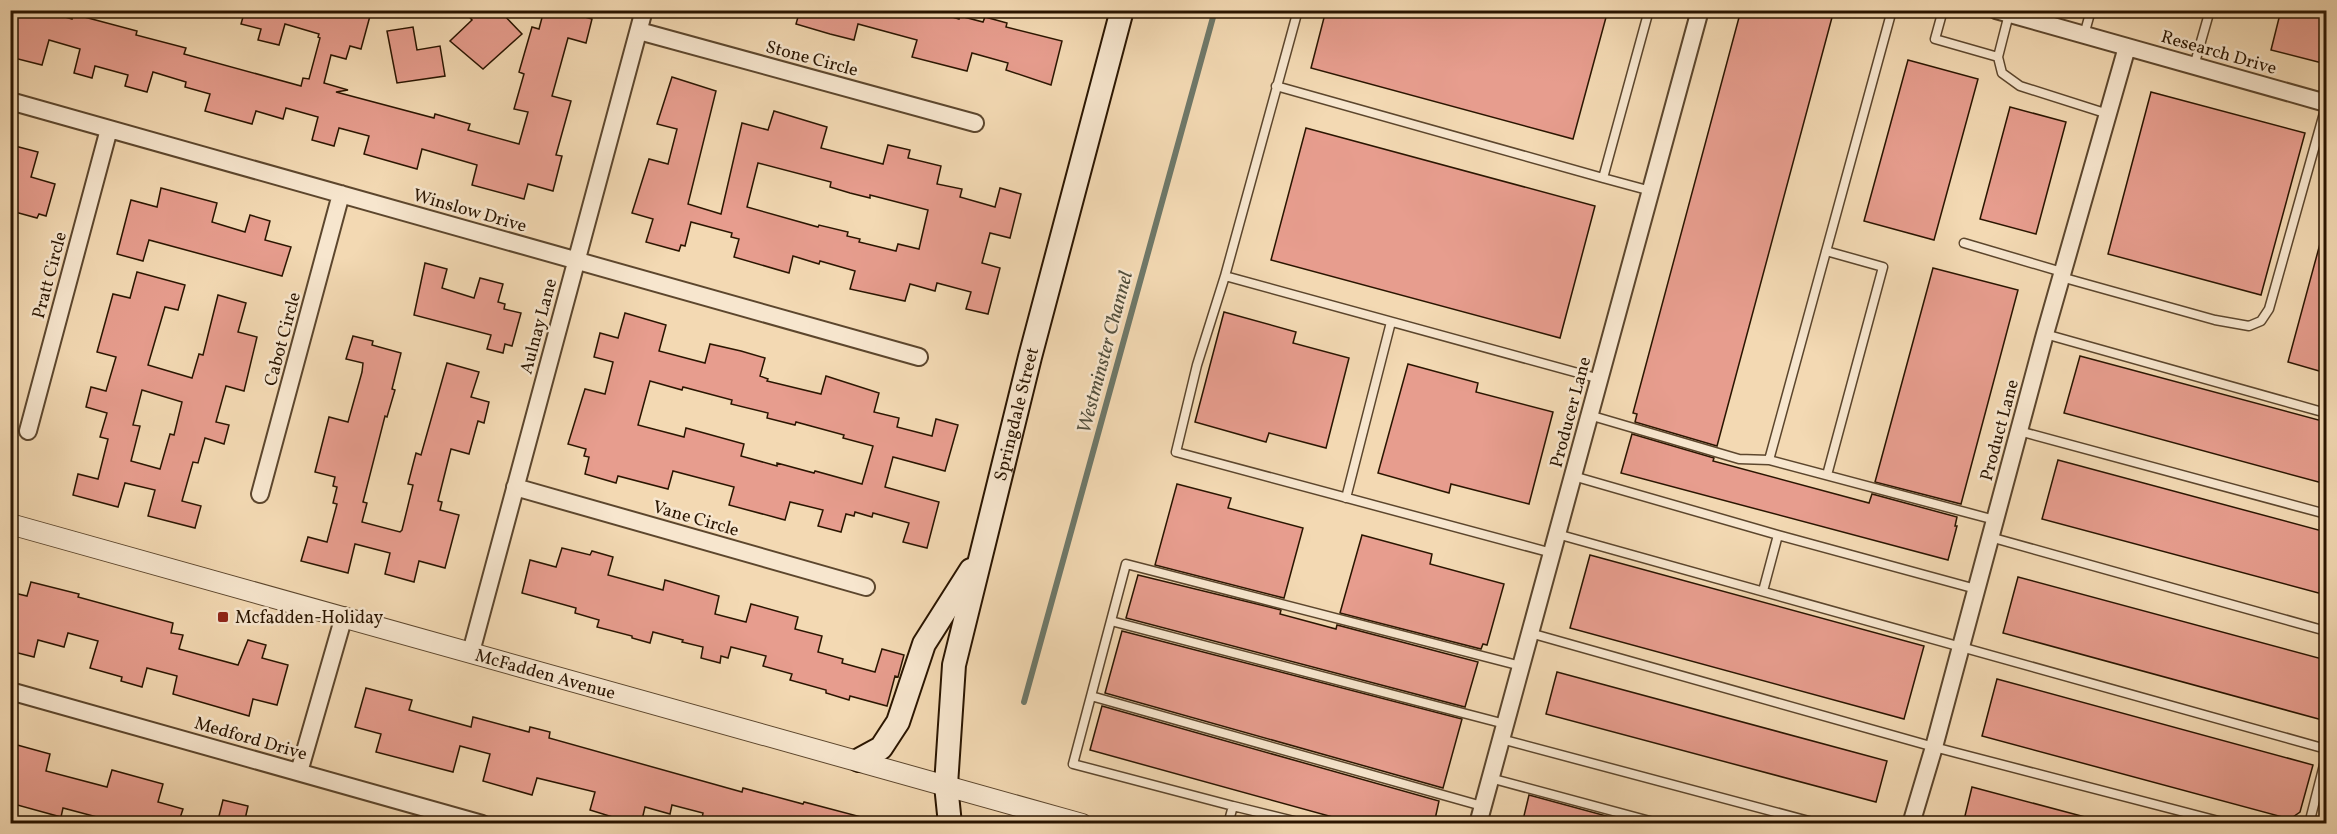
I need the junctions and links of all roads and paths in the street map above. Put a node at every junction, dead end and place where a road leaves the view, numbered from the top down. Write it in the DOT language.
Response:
graph roads {
  1 [pos="644,10"];
  2 [pos="1122,10"];
  3 [pos="1298,10"];
  4 [pos="1648,10"];
  5 [pos="1700,10"];
  6 [pos="1892,10"];
  7 [pos="1943,10"];
  8 [pos="2091,10"];
  9 [pos="2210,10"];
  10 [pos="2003,12"];
  11 [pos="639,31"];
  12 [pos="2084,35"];
  13 [pos="2127,47"];
  14 [pos="1998,57"];
  15 [pos="2194,66"];
  16 [pos="1276,86"];
  17 [pos="10,101"];
  18 [pos="2326,104"];
  19 [pos="2108,114"];
  20 [pos="975,123"];
  21 [pos="109,129"];
  22 [pos="1603,178"];
  23 [pos="1651,191"];
  24 [pos="341,194"];
  25 [pos="1964,243"];
  26 [pos="1826,251"];
  27 [pos="576,261"];
  28 [pos="2061,275"];
  29 [pos="1225,276"];
  30 [pos="1391,322"];
  31 [pos="2045,334"];
  32 [pos="919,357"];
  33 [pos="1600,379"];
  34 [pos="2326,413"];
  35 [pos="1589,416"];
  36 [pos="28,431"];
  37 [pos="2019,431"];
  38 [pos="1769,460"];
  39 [pos="1827,475"];
  40 [pos="1573,476"];
  41 [pos="515,487"];
  42 [pos="260,494"];
  43 [pos="1346,498"];
  44 [pos="2326,513"];
  45 [pos="1995,520"];
  46 [pos="10,524"];
  47 [pos="1557,534"];
  48 [pos="1778,535"];
  49 [pos="1990,537"];
  50 [pos="1552,553"];
  51 [pos="980,556"];
  52 [pos="866,587"];
  53 [pos="1976,589"];
  54 [pos="1763,591"];
  55 [pos="344,616"];
  56 [pos="1111,621"];
  57 [pos="2326,631"];
  58 [pos="1530,633"];
  59 [pos="1961,646"];
  60 [pos="471,652"];
  61 [pos="1521,666"];
  62 [pos="10,691"];
  63 [pos="1091,696"];
  64 [pos="1503,731"];
  65 [pos="1934,747"];
  66 [pos="2326,749"];
  67 [pos="2326,757"];
  68 [pos="859,760"];
  69 [pos="299,772"];
  70 [pos="1490,778"];
  71 [pos="946,785"];
  72 [pos="1233,806"];
  73 [pos="1482,806"];
  74 [pos="482,824"];
  75 [pos="950,824"];
  76 [pos="1082,824"];
  77 [pos="1228,824"];
  78 [pos="1306,824"];
  79 [pos="1478,824"];
  80 [pos="1660,824"];
  81 [pos="1820,824"];
  82 [pos="1911,824"];
  83 [pos="2230,824"];
  84 [pos="2309,824"];
  1 -- 11 [label="street, Aulnay Lane"];
  2 -- 51 [label="main road, Springdale Street"];
  3 -- 16 [label="lane"];
  4 -- 22 [label="lane"];
  5 -- 23 [label="street, Producer Lane"];
  6 -- 26 [label="lane"];
  7 -- 14 [label="lane"];
  8 -- 12 [label="lane"];
  9 -- 15 [label="lane"];
  10 -- 12 [label="street, Research Drive"];
  10 -- 14 [label="lane"];
  11 -- 20 [label="street, Stone Circle"];
  11 -- 27 [label="street, Aulnay Lane"];
  12 -- 13 [label="street, Research Drive"];
  13 -- 15 [label="street, Research Drive"];
  13 -- 19 [label="street, Product Lane"];
  14 -- 19 [label="lane"];
  15 -- 18 [label="street, Research Drive"];
  16 -- 22 [label="lane"];
  16 -- 29 [label="lane"];
  17 -- 21 [label="street, Winslow Drive"];
  18 -- 28 [label="lane"];
  19 -- 28 [label="street, Product Lane"];
  21 -- 24 [label="street, Winslow Drive"];
  21 -- 36 [label="street, Pratt Circle"];
  22 -- 23 [label="lane"];
  23 -- 33 [label="street, Producer Lane"];
  24 -- 27 [label="street, Winslow Drive"];
  24 -- 42 [label="street, Cabot Circle"];
  25 -- 28 [label="lane"];
  26 -- 38 [label="lane"];
  26 -- 39 [label="lane"];
  27 -- 32 [label="street, Winslow Drive"];
  27 -- 41 [label="street, Aulnay Lane"];
  28 -- 31 [label="street, Product Lane"];
  29 -- 30 [label="lane"];
  29 -- 43 [label="lane"];
  30 -- 33 [label="lane"];
  30 -- 43 [label="lane"];
  31 -- 34 [label="lane"];
  31 -- 37 [label="street, Product Lane"];
  33 -- 35 [label="street, Producer Lane"];
  35 -- 38 [label="lane"];
  35 -- 40 [label="street, Producer Lane"];
  37 -- 44 [label="lane"];
  37 -- 45 [label="street, Product Lane"];
  38 -- 39 [label="lane"];
  39 -- 45 [label="lane"];
  40 -- 47 [label="street, Producer Lane"];
  40 -- 48 [label="lane"];
  41 -- 52 [label="street, Vane Circle"];
  41 -- 60 [label="street, Aulnay Lane"];
  43 -- 50 [label="lane"];
  45 -- 49 [label="street, Product Lane"];
  46 -- 55 [label="street, McFadden Avenue"];
  47 -- 50 [label="street, Producer Lane"];
  47 -- 54 [label="lane"];
  48 -- 53 [label="lane"];
  48 -- 54 [label="lane"];
  49 -- 53 [label="street, Product Lane"];
  49 -- 57 [label="lane"];
  50 -- 58 [label="street, Producer Lane"];
  51 -- 68 [label="main road"];
  51 -- 71 [label="main road, Springdale Street"];
  53 -- 59 [label="street, Product Lane"];
  54 -- 59 [label="lane"];
  55 -- 60 [label="street, McFadden Avenue"];
  55 -- 69 [label="street"];
  56 -- 61 [label="lane"];
  56 -- 63 [label="lane"];
  56 -- 64 [label="lane"];
  58 -- 61 [label="street, Producer Lane"];
  58 -- 65 [label="lane"];
  59 -- 65 [label="street, Product Lane"];
  59 -- 66 [label="lane"];
  60 -- 68 [label="street, McFadden Avenue"];
  61 -- 64 [label="street, Producer Lane"];
  62 -- 69 [label="street, Medford Drive"];
  63 -- 72 [label="lane"];
  63 -- 73 [label="lane"];
  64 -- 70 [label="street, Producer Lane"];
  64 -- 81 [label="lane"];
  65 -- 82 [label="street, Product Lane"];
  65 -- 83 [label="lane"];
  67 -- 84 [label="lane"];
  68 -- 71 [label="street, McFadden Avenue"];
  69 -- 74 [label="street, Medford Drive"];
  70 -- 73 [label="street, Producer Lane"];
  70 -- 80 [label="lane"];
  71 -- 75 [label="main road, Springdale Street"];
  71 -- 76 [label="street, McFadden Avenue"];
  72 -- 77 [label="lane"];
  72 -- 78 [label="lane"];
  73 -- 79 [label="street, Producer Lane"];
}
